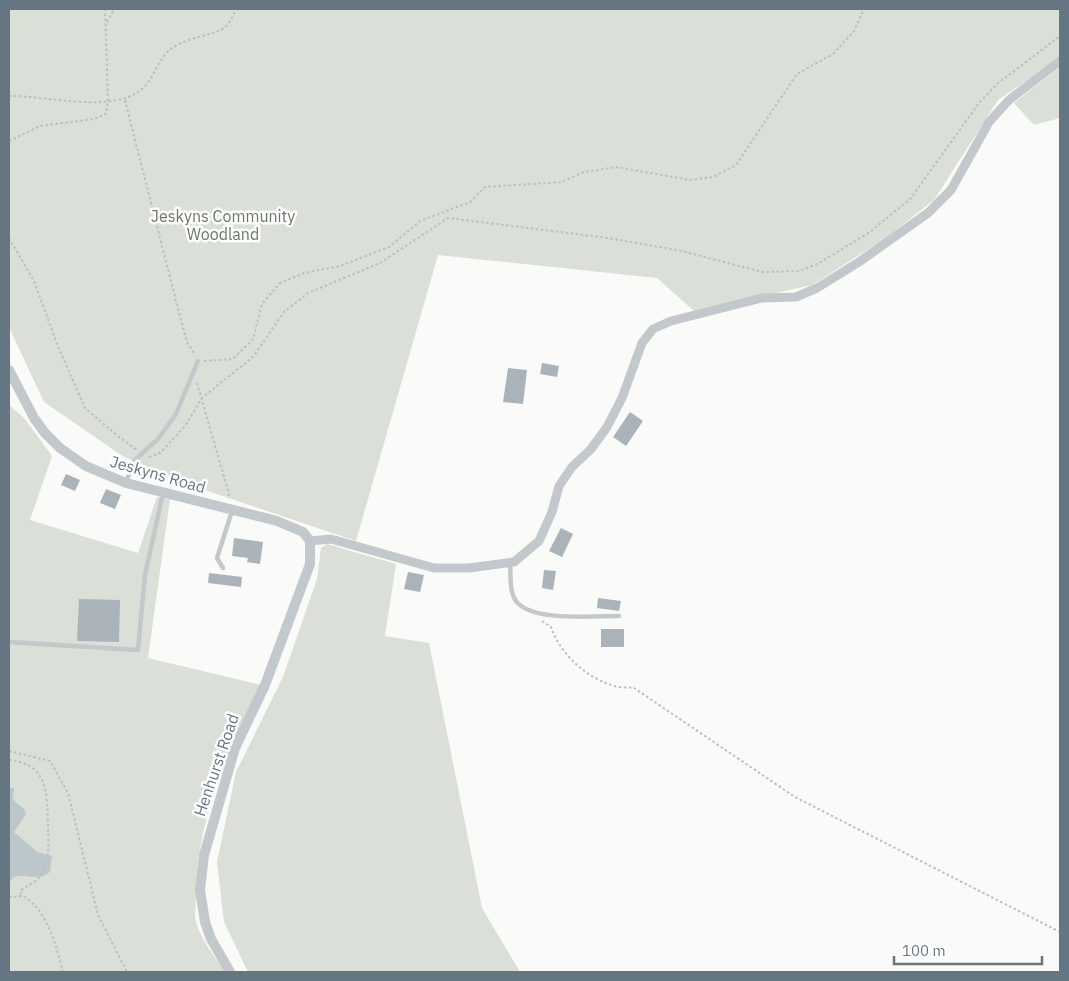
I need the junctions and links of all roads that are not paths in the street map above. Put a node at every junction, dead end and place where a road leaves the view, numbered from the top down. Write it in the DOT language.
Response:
graph roads {
  1 [pos="1060,61"];
  2 [pos="198,361"];
  3 [pos="9,370"];
  4 [pos="126,483"];
  5 [pos="164,493"];
  6 [pos="229,508"];
  7 [pos="310,541"];
  8 [pos="510,563"];
  9 [pos="223,568"];
  10 [pos="618,616"];
  11 [pos="9,642"];
  12 [pos="230,972"];
  1 -- 8 [label="street"];
  2 -- 4 [label="lane"];
  3 -- 4 [label="street, Jeskyns Road"];
  4 -- 5 [label="street, Jeskyns Road"];
  5 -- 6 [label="street, Jeskyns Road"];
  5 -- 11 [label="lane"];
  6 -- 7 [label="street, Jeskyns Road"];
  6 -- 9 [label="lane"];
  7 -- 8 [label="street"];
  7 -- 12 [label="street, Henhurst Road"];
  8 -- 10 [label="lane"];
}
